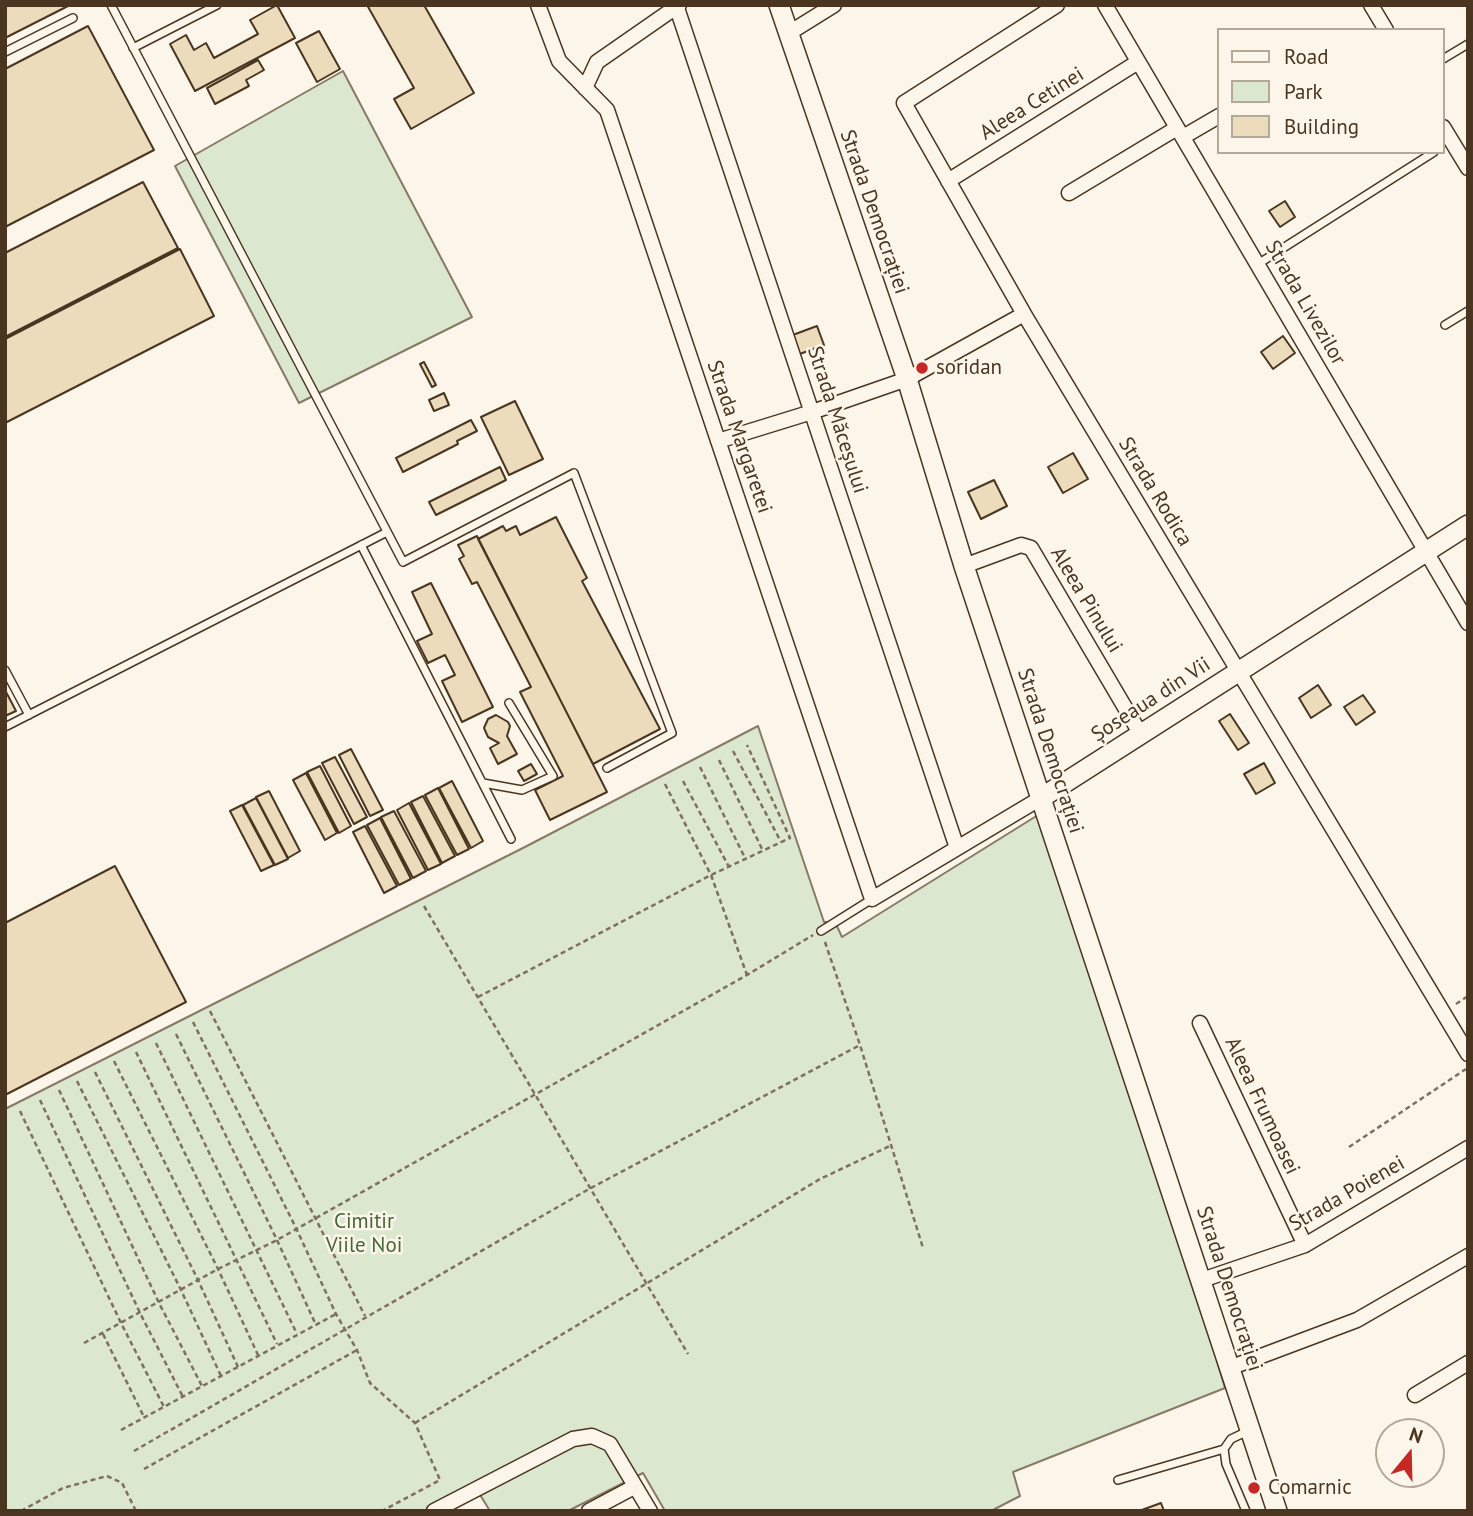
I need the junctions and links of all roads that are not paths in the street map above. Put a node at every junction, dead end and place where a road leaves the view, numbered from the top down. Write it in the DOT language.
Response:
graph roads {
  1 [pos="111,5"];
  2 [pos="217,5"];
  3 [pos="538,5"];
  4 [pos="779,5"];
  5 [pos="834,5"];
  6 [pos="1057,5"];
  7 [pos="1105,5"];
  8 [pos="1371,5"];
  9 [pos="677,6"];
  10 [pos="73,18"];
  11 [pos="1385,28"];
  12 [pos="789,33"];
  13 [pos="1468,44"];
  14 [pos="133,48"];
  15 [pos="5,52"];
  16 [pos="1445,58"];
  17 [pos="1138,62"];
  18 [pos="585,88"];
  19 [pos="1218,116"];
  20 [pos="1180,133"];
  21 [pos="1448,144"];
  22 [pos="1431,154"];
  23 [pos="1468,168"];
  24 [pos="948,181"];
  25 [pos="1069,194"];
  26 [pos="1258,264"];
  27 [pos="1468,311"];
  28 [pos="1024,314"];
  29 [pos="1445,325"];
  30 [pos="907,379"];
  31 [pos="812,412"];
  32 [pos="718,441"];
  33 [pos="1468,525"];
  34 [pos="387,532"];
  35 [pos="361,545"];
  36 [pos="1425,552"];
  37 [pos="964,566"];
  38 [pos="1468,623"];
  39 [pos="5,670"];
  40 [pos="1237,672"];
  41 [pos="509,703"];
  42 [pos="29,715"];
  43 [pos="5,727"];
  44 [pos="1140,733"];
  45 [pos="607,768"];
  46 [pos="482,783"];
  47 [pos="1041,798"];
  48 [pos="511,839"];
  49 [pos="957,848"];
  50 [pos="872,899"];
  51 [pos="821,930"];
  52 [pos="1200,1023"];
  53 [pos="1467,1053"];
  54 [pos="1468,1148"];
  55 [pos="1305,1245"];
  56 [pos="1468,1256"];
  57 [pos="1202,1280"];
  58 [pos="1468,1363"];
  59 [pos="1232,1367"];
  60 [pos="1415,1395"];
  61 [pos="1251,1429"];
  62 [pos="1224,1449"];
  63 [pos="1118,1480"];
  64 [pos="634,1487"];
  65 [pos="434,1511"];
  66 [pos="589,1511"];
  67 [pos="650,1511"];
  68 [pos="1246,1511"];
  69 [pos="1278,1511"];
  1 -- 14 [label="lane"];
  2 -- 14 [label="lane"];
  3 -- 18 [label="street, Strada Margaretei"];
  4 -- 12 [label="street, Strada Democrației"];
  5 -- 12 [label="street"];
  6 -- 24 [label="street, Strada Rodica"];
  7 -- 17 [label="street, Strada Livezilor"];
  8 -- 11 [label="street"];
  9 -- 18 [label="street"];
  9 -- 31 [label="street, Strada Măceșului"];
  10 -- 15 [label="lane"];
  12 -- 30 [label="street, Strada Democrației"];
  13 -- 16 [label="lane"];
  14 -- 34 [label="lane"];
  17 -- 20 [label="street, Strada Livezilor"];
  17 -- 24 [label="street, Aleea Cetinei"];
  18 -- 32 [label="street, Strada Margaretei"];
  19 -- 20 [label="street"];
  20 -- 25 [label="street"];
  20 -- 26 [label="street, Strada Livezilor"];
  21 -- 23 [label="street"];
  22 -- 26 [label="lane"];
  24 -- 28 [label="street, Strada Rodica"];
  26 -- 36 [label="street, Strada Livezilor"];
  27 -- 29 [label="lane"];
  28 -- 30 [label="street"];
  28 -- 40 [label="street, Strada Rodica"];
  30 -- 31 [label="street"];
  30 -- 37 [label="street, Strada Democrației"];
  31 -- 32 [label="street"];
  31 -- 49 [label="street, Strada Măceșului"];
  32 -- 50 [label="street, Strada Margaretei"];
  33 -- 36 [label="street, Șoseaua din Vii"];
  34 -- 35 [label="lane"];
  34 -- 45 [label="lane"];
  35 -- 42 [label="lane"];
  35 -- 46 [label="lane"];
  36 -- 38 [label="street, Strada Livezilor"];
  36 -- 40 [label="street, Șoseaua din Vii"];
  37 -- 44 [label="street, Aleea Pinului"];
  37 -- 47 [label="street, Strada Democrației"];
  39 -- 42 [label="lane"];
  40 -- 44 [label="street, Șoseaua din Vii"];
  40 -- 53 [label="street, Strada Rodica"];
  41 -- 46 [label="lane"];
  42 -- 43 [label="lane"];
  44 -- 47 [label="street, Șoseaua din Vii"];
  46 -- 48 [label="lane"];
  47 -- 49 [label="street, Șoseaua din Vii"];
  47 -- 57 [label="street, Strada Democrației"];
  49 -- 50 [label="street, Șoseaua din Vii"];
  50 -- 51 [label="lane, Șoseaua din Vii"];
  52 -- 55 [label="street, Aleea Frumoasei"];
  54 -- 55 [label="street, Strada Poienei"];
  55 -- 57 [label="street, Strada Poienei"];
  56 -- 59 [label="street"];
  57 -- 59 [label="street, Strada Democrației"];
  58 -- 60 [label="street"];
  59 -- 61 [label="street, Strada Democrației"];
  61 -- 62 [label="lane"];
  61 -- 69 [label="street, Strada Democrației"];
  62 -- 63 [label="lane"];
  62 -- 68 [label="lane"];
  64 -- 65 [label="street"];
  64 -- 66 [label="street"];
  64 -- 67 [label="street"];
}
